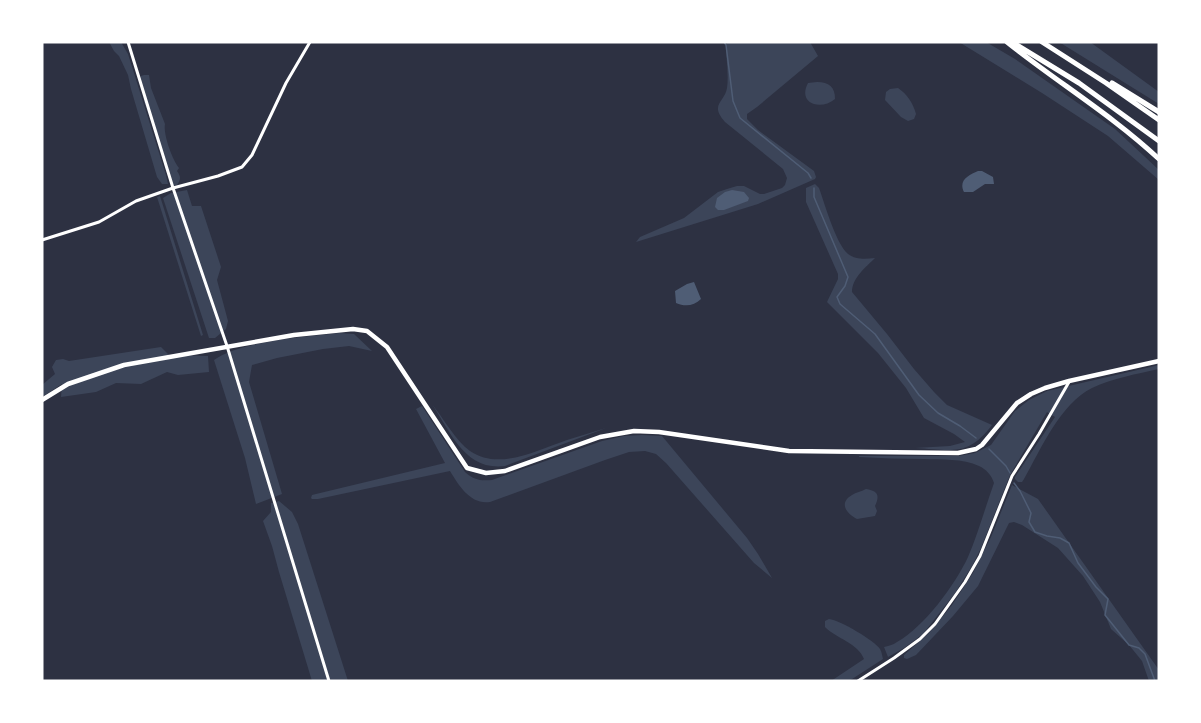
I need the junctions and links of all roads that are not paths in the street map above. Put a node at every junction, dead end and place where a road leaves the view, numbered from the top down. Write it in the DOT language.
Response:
graph roads {
  1 [pos="128,42"];
  2 [pos="310,42"];
  3 [pos="1007,42"];
  4 [pos="1012,42"];
  5 [pos="1042,42"];
  6 [pos="1077,64"];
  7 [pos="1159,112"];
  8 [pos="1159,120"];
  9 [pos="1159,141"];
  10 [pos="1159,159"];
  11 [pos="173,188"];
  12 [pos="42,240"];
  13 [pos="227,346"];
  14 [pos="1159,361"];
  15 [pos="1069,381"];
  16 [pos="42,400"];
  17 [pos="329,681"];
  18 [pos="858,681"];
  1 -- 11 [label="street"];
  2 -- 11 [label="street"];
  3 -- 10 [label="highway"];
  4 -- 9 [label="highway"];
  5 -- 6 [label="highway"];
  6 -- 7 [label="highway"];
  6 -- 8 [label="highway"];
  11 -- 12 [label="street"];
  11 -- 13 [label="street"];
  13 -- 15 [label="main road"];
  13 -- 16 [label="main road"];
  13 -- 17 [label="street"];
  14 -- 15 [label="main road"];
  15 -- 18 [label="street"];
}
